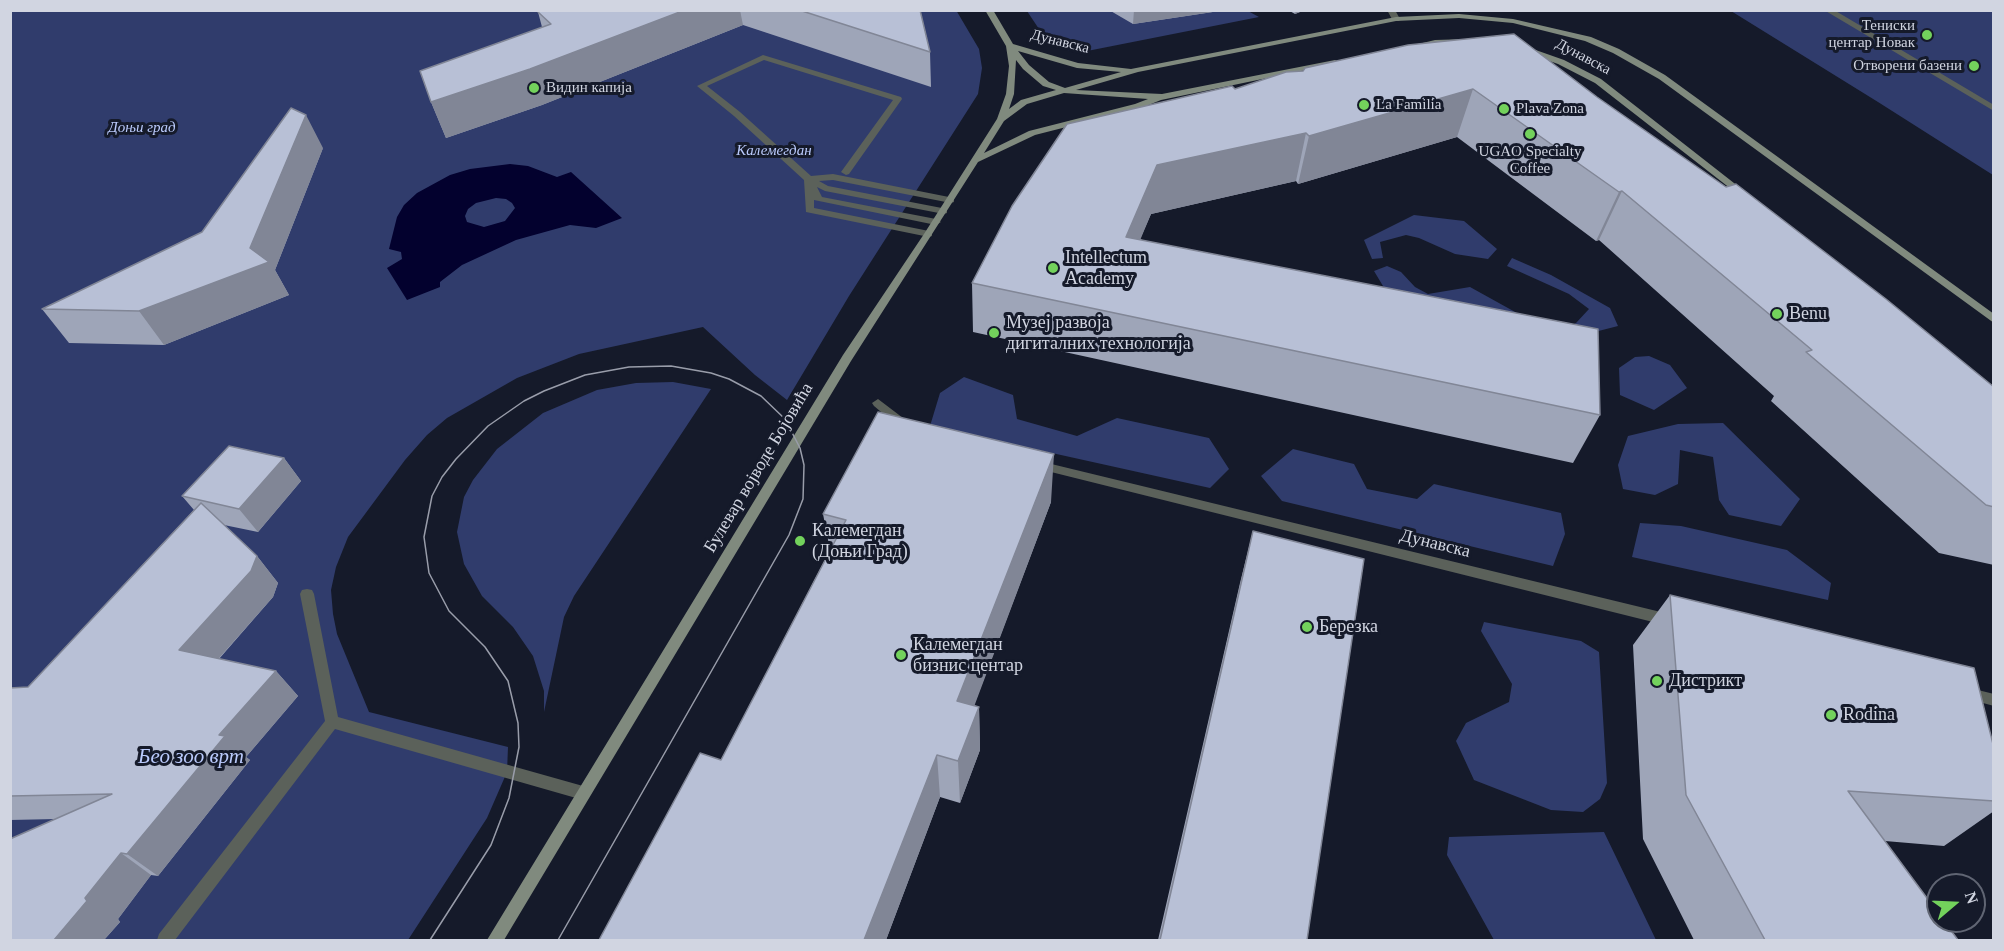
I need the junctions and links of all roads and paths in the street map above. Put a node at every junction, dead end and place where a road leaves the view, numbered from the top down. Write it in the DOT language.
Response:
graph roads {
  1 [pos="989,10"];
  2 [pos="1828,10"];
  3 [pos="1393,15"];
  4 [pos="1479,42"];
  5 [pos="1010,46"];
  6 [pos="1518,48"];
  7 [pos="1401,49"];
  8 [pos="1344,60"];
  9 [pos="1137,70"];
  10 [pos="1254,78"];
  11 [pos="1262,87"];
  12 [pos="1062,90"];
  13 [pos="1162,97"];
  14 [pos="1994,109"];
  15 [pos="1001,119"];
  16 [pos="976,160"];
  17 [pos="846,172"];
  18 [pos="808,179"];
  19 [pos="1749,199"];
  20 [pos="944,211"];
  21 [pos="929,234"];
  22 [pos="1994,320"];
  23 [pos="878,403"];
  24 [pos="915,434"];
  25 [pos="1029,462"];
  26 [pos="307,594"];
  27 [pos="1677,622"];
  28 [pos="1948,689"];
  29 [pos="1994,700"];
  30 [pos="332,722"];
  31 [pos="584,793"];
  32 [pos="165,940"];
  33 [pos="495,940"];
  1 -- 5 [label="main road, Булевар војводе Бојовића"];
  2 -- 14 [label="street"];
  3 -- 9 [label="main road, Дунавска"];
  3 -- 22 [label="main road, Дунавска"];
  4 -- 7 [label="main road"];
  5 -- 9 [label="main road, Дунавска"];
  5 -- 12 [label="main road, Дунавска"];
  5 -- 15 [label="main road, Булевар војводе Бојовића"];
  6 -- 19 [label="main road, Дунавска"];
  8 -- 10 [label="main road, Дунавска"];
  9 -- 12 [label="main road, Дунавска"];
  10 -- 11 [label="street"];
  10 -- 13 [label="main road, Дунавска"];
  12 -- 13 [label="main road, Дунавска"];
  12 -- 15 [label="main road, Дунавска"];
  13 -- 16 [label="main road"];
  15 -- 16 [label="main road, Булевар војводе Бојовића"];
  16 -- 20 [label="main road, Булевар војводе Бојовића"];
  17 -- 18 [label="street"];
  18 -- 20 [label="street"];
  18 -- 20 [label="street"];
  18 -- 21 [label="street"];
  20 -- 21 [label="main road, Булевар војводе Бојовића"];
  21 -- 31 [label="main road, Булевар војводе Бојовића"];
  23 -- 24 [label="street"];
  25 -- 27 [label="street, Дунавска"];
  26 -- 30 [label="street"];
  28 -- 29 [label="street"];
  30 -- 31 [label="street"];
  30 -- 32 [label="street"];
  31 -- 33 [label="main road, Булевар војводе Бојовића"];
}
